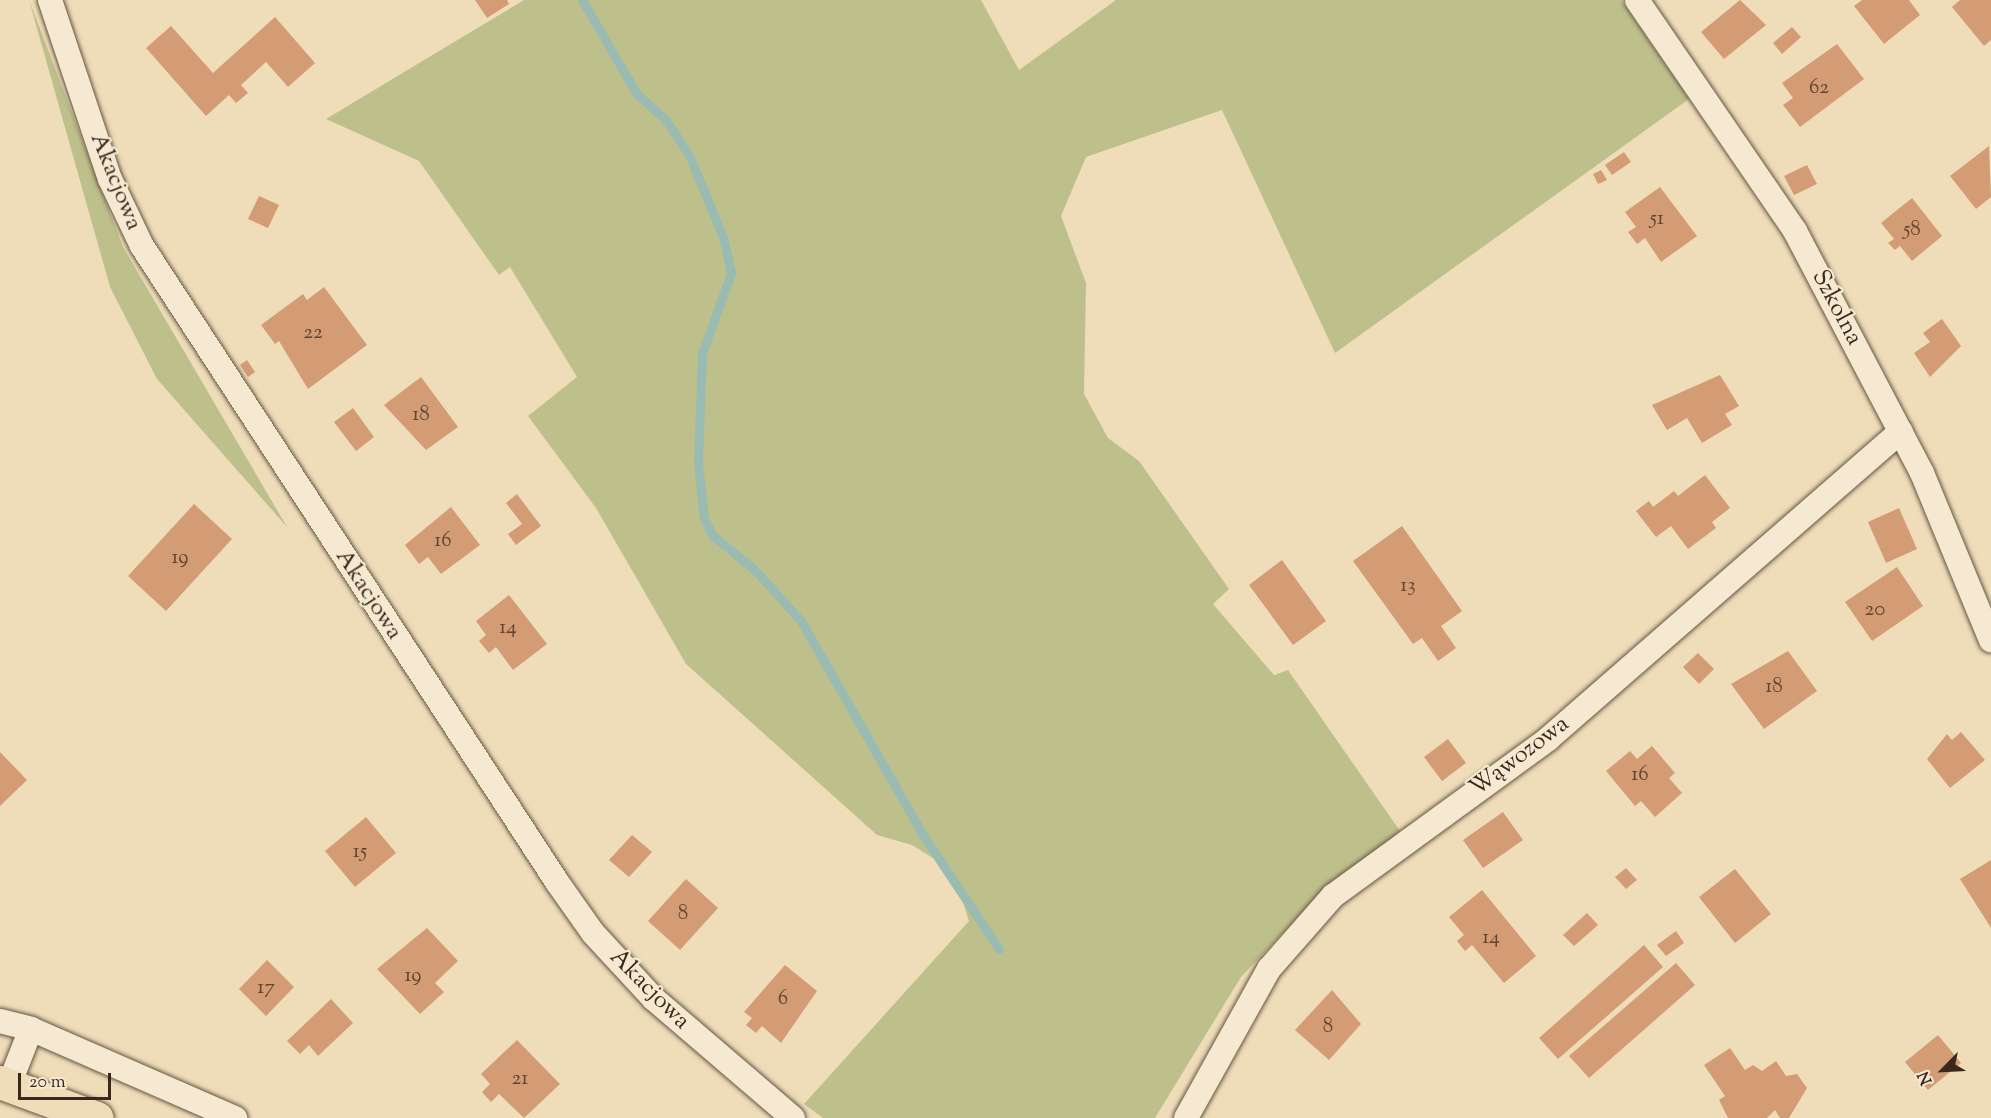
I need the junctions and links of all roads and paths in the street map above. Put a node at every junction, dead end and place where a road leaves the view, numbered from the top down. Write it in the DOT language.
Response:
graph roads {
  1 [pos="50,0"];
  2 [pos="1637,0"];
  3 [pos="1901,431"];
  4 [pos="1991,640"];
  5 [pos="0,1021"];
  6 [pos="32,1029"];
  7 [pos="5,1084"];
  8 [pos="98,1118"];
  9 [pos="235,1118"];
  10 [pos="793,1118"];
  11 [pos="1185,1118"];
  1 -- 10 [label="street, Akacjowa"];
  2 -- 3 [label="street, Szkolna"];
  3 -- 4 [label="street, Szkolna"];
  3 -- 11 [label="street, Wąwozowa"];
  5 -- 6 [label="street"];
  6 -- 7 [label="street"];
  6 -- 9 [label="street"];
  7 -- 8 [label="highway"];
}
